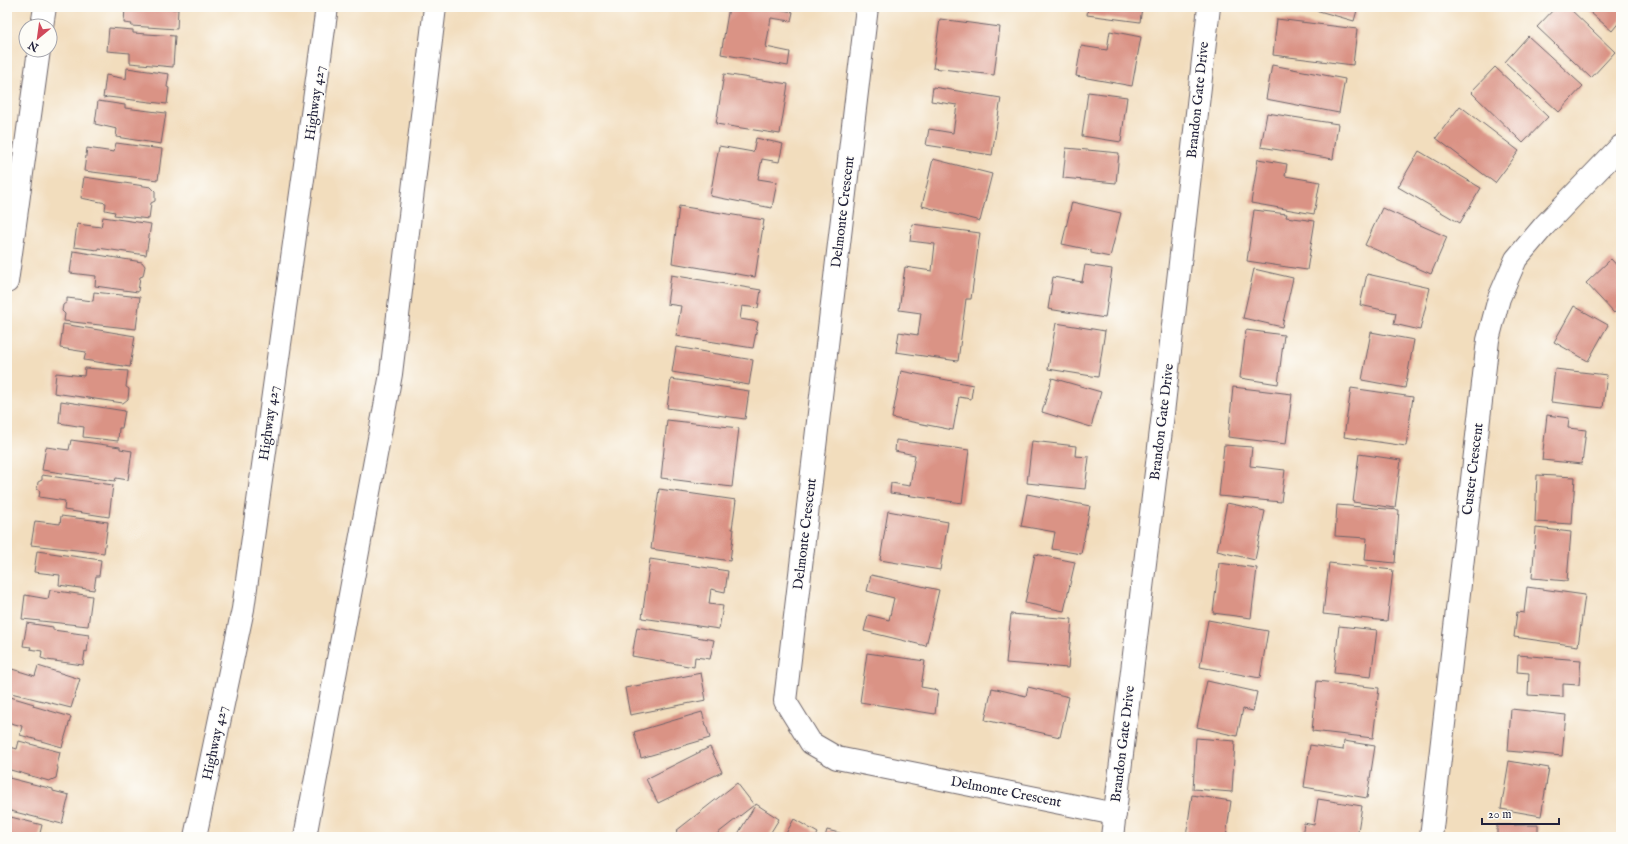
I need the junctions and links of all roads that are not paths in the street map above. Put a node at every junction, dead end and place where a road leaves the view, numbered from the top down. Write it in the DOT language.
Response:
graph roads {
  1 [pos="45,7"];
  2 [pos="327,7"];
  3 [pos="435,7"];
  4 [pos="867,7"];
  5 [pos="1209,7"];
  6 [pos="43,18"];
  7 [pos="38,58"];
  8 [pos="1621,146"];
  9 [pos="7,282"];
  10 [pos="1114,814"];
  11 [pos="195,837"];
  12 [pos="305,837"];
  13 [pos="1112,837"];
  14 [pos="1431,837"];
  1 -- 6 [label="main road"];
  2 -- 11 [label="main road, Highway 427"];
  3 -- 12 [label="main road"];
  4 -- 10 [label="main road, Delmonte Crescent"];
  5 -- 10 [label="main road, Brandon Gate Drive"];
  7 -- 9 [label="main road"];
  8 -- 14 [label="main road, Custer Crescent"];
  10 -- 13 [label="main road, Brandon Gate Drive"];
}
